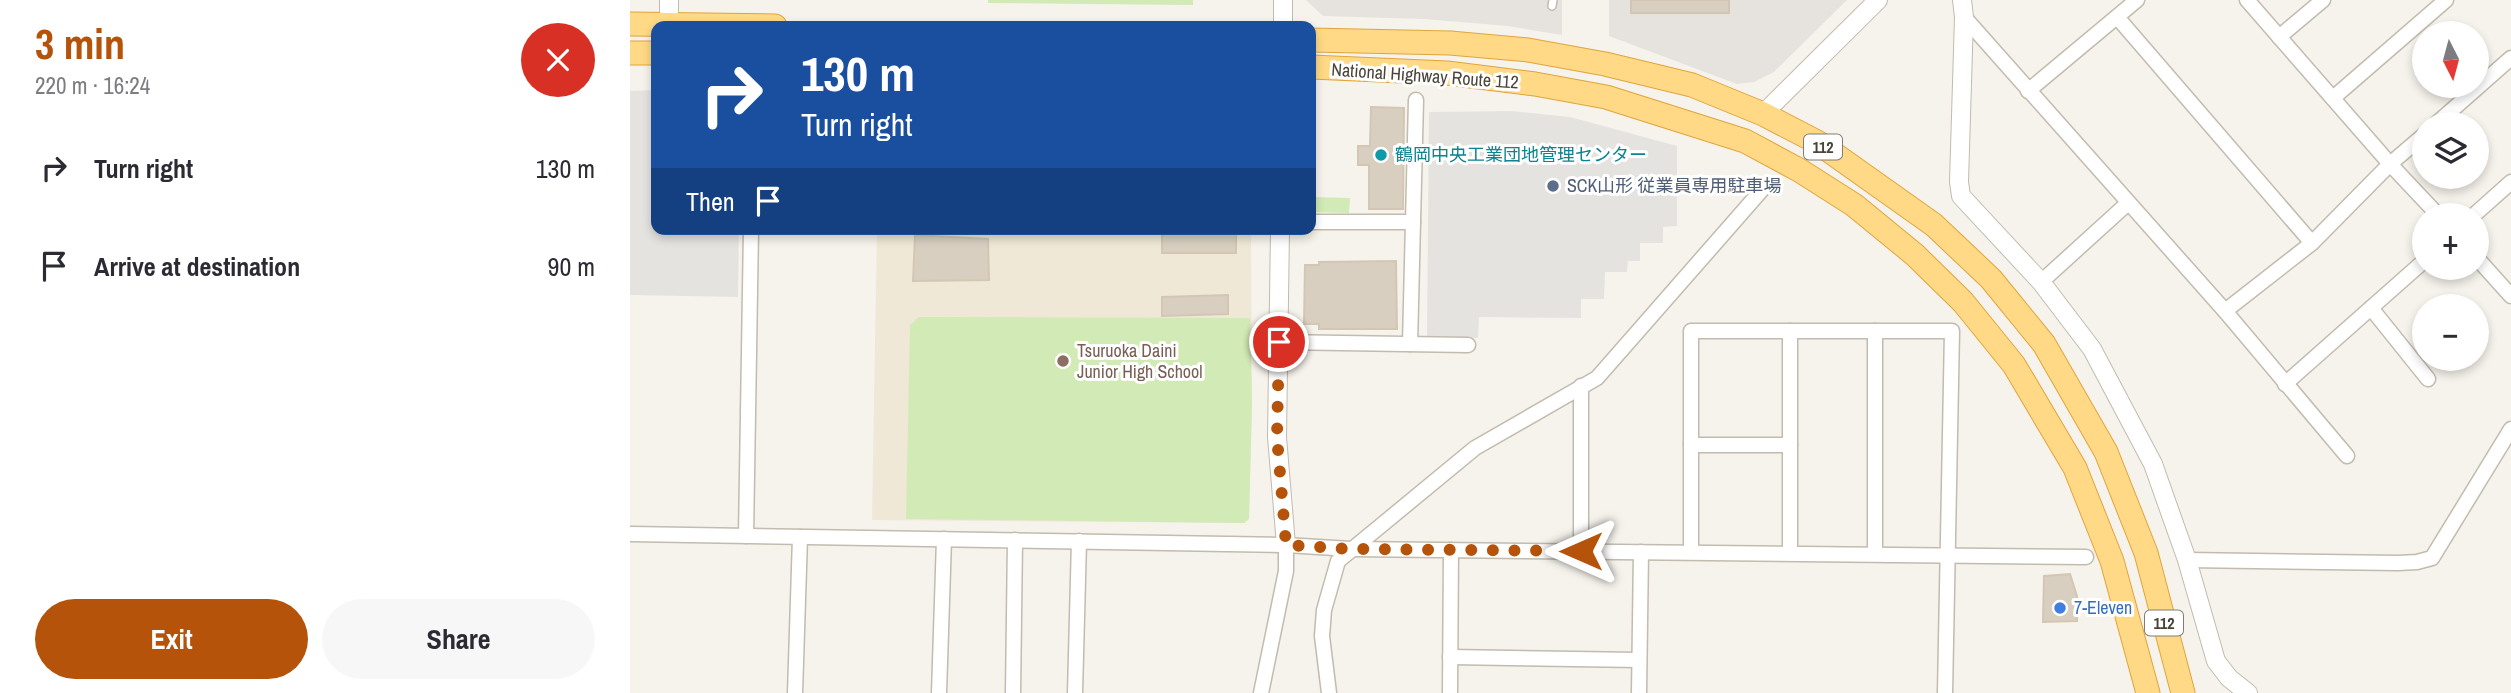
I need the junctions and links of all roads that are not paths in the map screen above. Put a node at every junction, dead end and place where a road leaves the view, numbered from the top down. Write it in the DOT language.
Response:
graph roads {
  1 [pos="669,0"];
  2 [pos="1283,0"];
  3 [pos="1878,0"];
  4 [pos="2137,0"];
  5 [pos="2247,0"];
  6 [pos="2323,0"];
  7 [pos="2446,0"];
  8 [pos="1963,9"];
  9 [pos="2117,17"];
  10 [pos="669,21"];
  11 [pos="1283,21"];
  12 [pos="630,24"];
  13 [pos="651,24"];
  14 [pos="2279,37"];
  15 [pos="1316,40"];
  16 [pos="630,53"];
  17 [pos="651,53"];
  18 [pos="2511,58"];
  19 [pos="1316,67"];
  20 [pos="2028,90"];
  21 [pos="2333,98"];
  22 [pos="1416,100"];
  23 [pos="2450,112"];
  24 [pos="1763,114"];
  25 [pos="2412,145"];
  26 [pos="2390,164"];
  27 [pos="2511,183"];
  28 [pos="1767,184"];
  29 [pos="2128,203"];
  30 [pos="2427,203"];
  31 [pos="2488,203"];
  32 [pos="1316,222"];
  33 [pos="1413,222"];
  34 [pos="751,235"];
  35 [pos="1280,235"];
  36 [pos="2312,243"];
  37 [pos="2489,271"];
  38 [pos="2412,272"];
  39 [pos="2041,282"];
  40 [pos="2511,296"];
  41 [pos="2371,308"];
  42 [pos="2225,312"];
  43 [pos="1790,331"];
  44 [pos="1875,331"];
  45 [pos="1279,342"];
  46 [pos="1410,344"];
  47 [pos="1468,345"];
  48 [pos="2428,379"];
  49 [pos="2285,384"];
  50 [pos="1581,386"];
  51 [pos="2511,429"];
  52 [pos="1691,445"];
  53 [pos="1790,445"];
  54 [pos="2347,456"];
  55 [pos="630,534"];
  56 [pos="746,536"];
  57 [pos="800,537"];
  58 [pos="944,539"];
  59 [pos="1015,540"];
  60 [pos="1079,541"];
  61 [pos="1286,545"];
  62 [pos="1351,549"];
  63 [pos="1451,550"];
  64 [pos="1581,551"];
  65 [pos="1641,552"];
  66 [pos="1691,552"];
  67 [pos="1790,553"];
  68 [pos="1875,554"];
  69 [pos="1947,555"];
  70 [pos="2087,557"];
  71 [pos="2188,560"];
  72 [pos="1450,657"];
  73 [pos="1639,660"];
  74 [pos="794,693"];
  75 [pos="939,693"];
  76 [pos="1013,693"];
  77 [pos="1075,693"];
  78 [pos="1261,693"];
  79 [pos="1329,693"];
  80 [pos="1450,693"];
  81 [pos="1639,693"];
  82 [pos="1945,693"];
  83 [pos="2148,693"];
  84 [pos="2183,693"];
  85 [pos="2248,693"];
  1 -- 10 [label="street"];
  2 -- 11 [label="street"];
  3 -- 24 [label="street"];
  4 -- 9 [label="street"];
  5 -- 14 [label="street"];
  6 -- 14 [label="street"];
  7 -- 21 [label="street"];
  8 -- 20 [label="street"];
  8 -- 39 [label="street"];
  9 -- 20 [label="street"];
  9 -- 36 [label="street"];
  12 -- 13 [label="highway"];
  14 -- 21 [label="street"];
  15 -- 24 [label="highway, National Highway Route 112 / 112"];
  16 -- 17 [label="highway"];
  18 -- 23 [label="street"];
  19 -- 83 [label="highway, National Highway Route 112 / 112"];
  20 -- 29 [label="street"];
  21 -- 26 [label="street"];
  22 -- 33 [label="street"];
  24 -- 84 [label="highway, National Highway Route 112 / 112"];
  25 -- 26 [label="street"];
  26 -- 30 [label="street"];
  26 -- 36 [label="street"];
  27 -- 31 [label="street"];
  28 -- 50 [label="street"];
  29 -- 39 [label="street"];
  29 -- 42 [label="street"];
  32 -- 33 [label="street"];
  33 -- 46 [label="street"];
  34 -- 56 [label="street"];
  35 -- 45 [label="street"];
  36 -- 42 [label="street"];
  37 -- 40 [label="street"];
  38 -- 41 [label="street"];
  39 -- 71 [label="street"];
  41 -- 48 [label="street"];
  41 -- 49 [label="street"];
  42 -- 49 [label="street"];
  43 -- 44 [label="street"];
  43 -- 52 [label="street"];
  43 -- 53 [label="street"];
  44 -- 68 [label="street"];
  44 -- 69 [label="street"];
  45 -- 46 [label="street"];
  45 -- 61 [label="street"];
  46 -- 47 [label="street"];
  49 -- 54 [label="street"];
  50 -- 62 [label="street"];
  50 -- 64 [label="street"];
  51 -- 71 [label="street"];
  52 -- 53 [label="street"];
  52 -- 66 [label="street"];
  53 -- 67 [label="street"];
  55 -- 56 [label="street"];
  56 -- 57 [label="street"];
  57 -- 58 [label="street"];
  57 -- 74 [label="street"];
  58 -- 59 [label="street"];
  58 -- 75 [label="street"];
  59 -- 60 [label="street"];
  59 -- 76 [label="street"];
  60 -- 61 [label="street"];
  60 -- 77 [label="street"];
  61 -- 62 [label="street"];
  61 -- 78 [label="street"];
  62 -- 63 [label="street"];
  62 -- 79 [label="street"];
  63 -- 64 [label="street"];
  63 -- 72 [label="street"];
  64 -- 65 [label="street"];
  65 -- 66 [label="street"];
  65 -- 73 [label="street"];
  66 -- 67 [label="street"];
  67 -- 68 [label="street"];
  68 -- 69 [label="street"];
  69 -- 70 [label="street"];
  69 -- 82 [label="street"];
  71 -- 85 [label="street"];
  72 -- 73 [label="street"];
  72 -- 80 [label="street"];
  73 -- 81 [label="street"];
}
